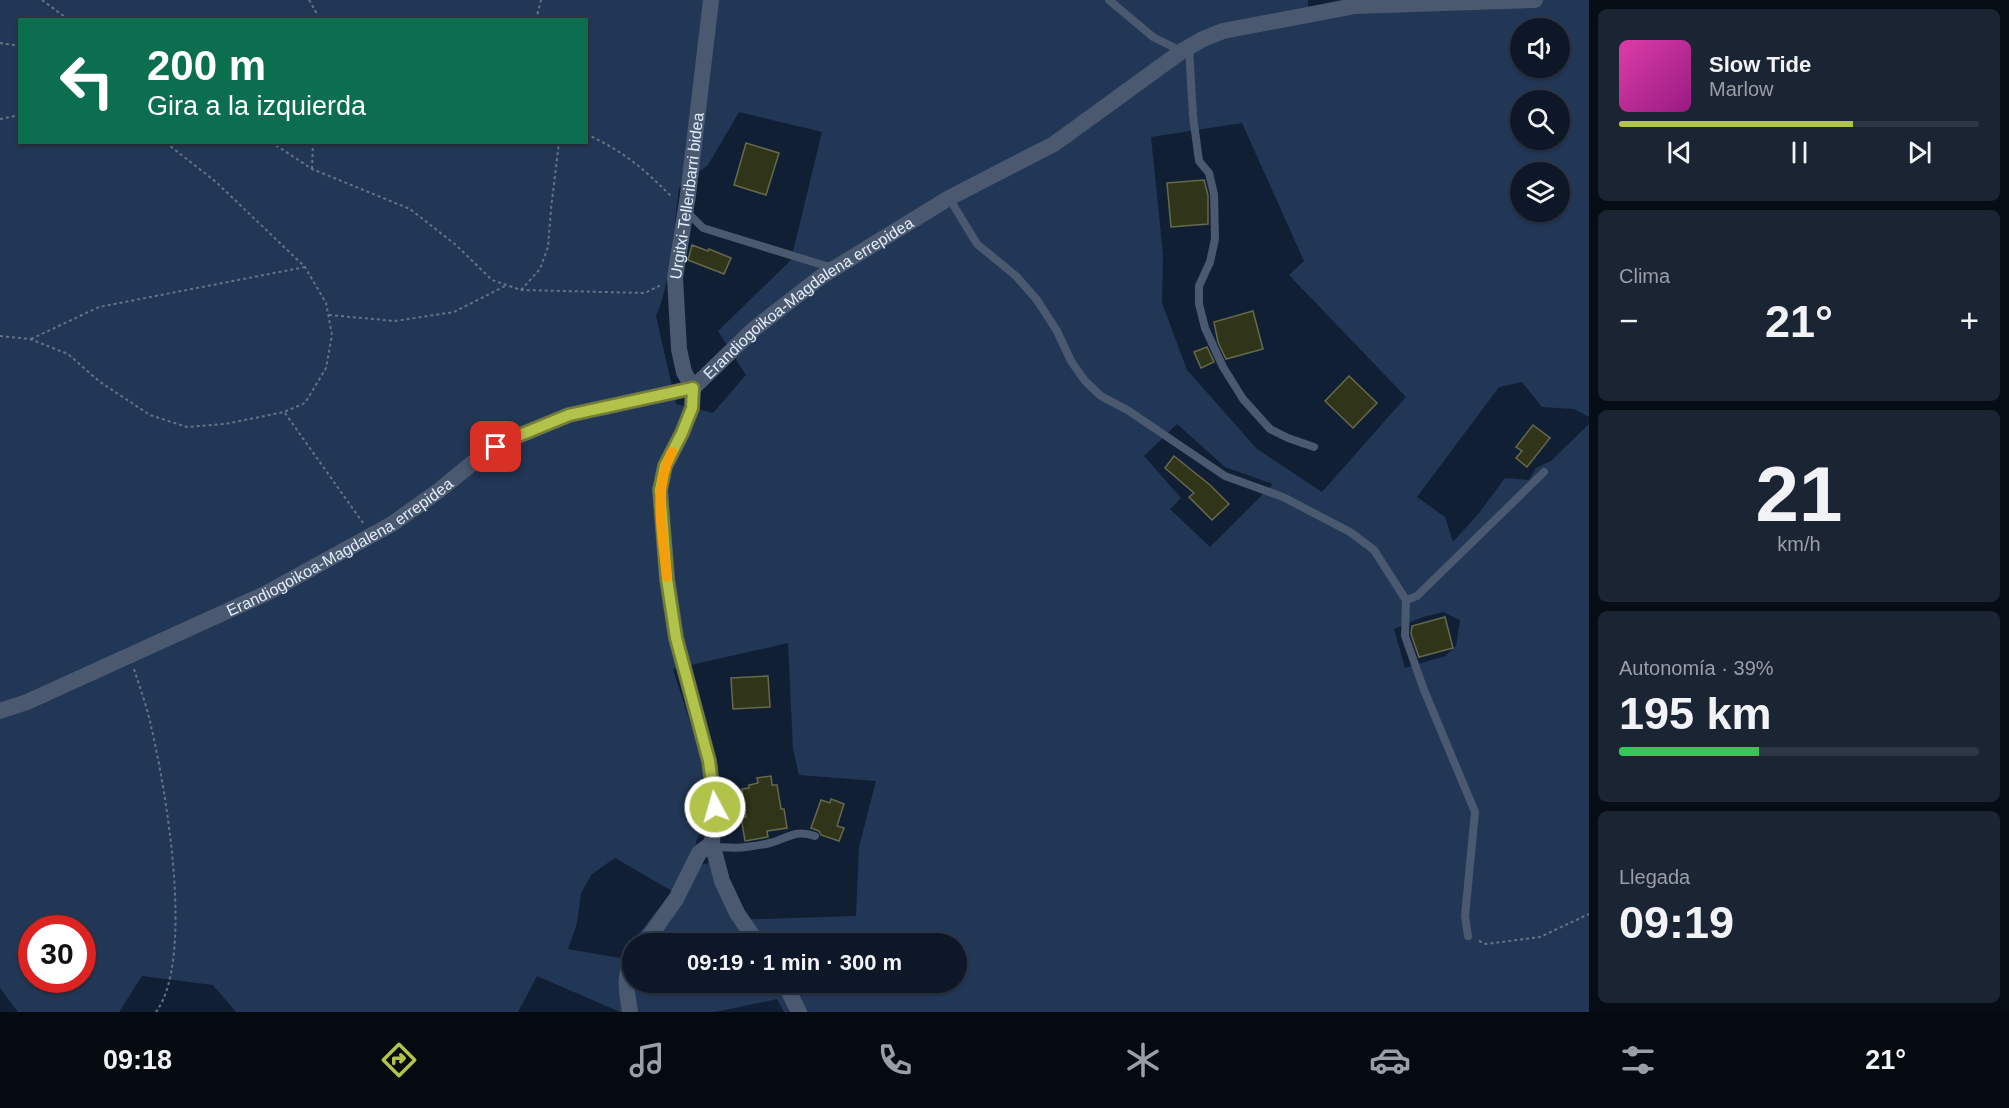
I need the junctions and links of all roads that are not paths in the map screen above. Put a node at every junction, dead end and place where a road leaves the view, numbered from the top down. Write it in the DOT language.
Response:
graph roads {
  1 [pos="711,0"];
  2 [pos="1109,0"];
  3 [pos="1535,0"];
  4 [pos="1186,49"];
  5 [pos="949,198"];
  6 [pos="686,211"];
  7 [pos="836,266"];
  8 [pos="693,388"];
  9 [pos="1314,447"];
  10 [pos="1544,472"];
  11 [pos="1406,600"];
  12 [pos="0,711"];
  13 [pos="815,836"];
  14 [pos="712,846"];
  15 [pos="652,933"];
  16 [pos="751,933"];
  17 [pos="1468,936"];
  18 [pos="627,993"];
  19 [pos="790,993"];
  20 [pos="630,1012"];
  21 [pos="799,1012"];
  1 -- 6 [label="street, Urgitxi-Telleribarri bidea"];
  2 -- 4 [label="lane"];
  3 -- 4 [label="street, Erandiogoikoa-Magdalena errepidea"];
  4 -- 5 [label="street, Erandiogoikoa-Magdalena errepidea"];
  4 -- 9 [label="lane"];
  5 -- 7 [label="street, Erandiogoikoa-Magdalena errepidea"];
  5 -- 11 [label="lane"];
  6 -- 7 [label="lane"];
  6 -- 8 [label="street, Urgitxi-Telleribarri bidea"];
  7 -- 8 [label="street, Erandiogoikoa-Magdalena errepidea"];
  8 -- 12 [label="street, Erandiogoikoa-Magdalena errepidea"];
  8 -- 14 [label="street"];
  10 -- 11 [label="lane"];
  11 -- 17 [label="lane"];
  13 -- 14 [label="lane"];
  14 -- 15 [label="street"];
  14 -- 16 [label="street"];
  18 -- 20 [label="street"];
  19 -- 21 [label="street"];
}
